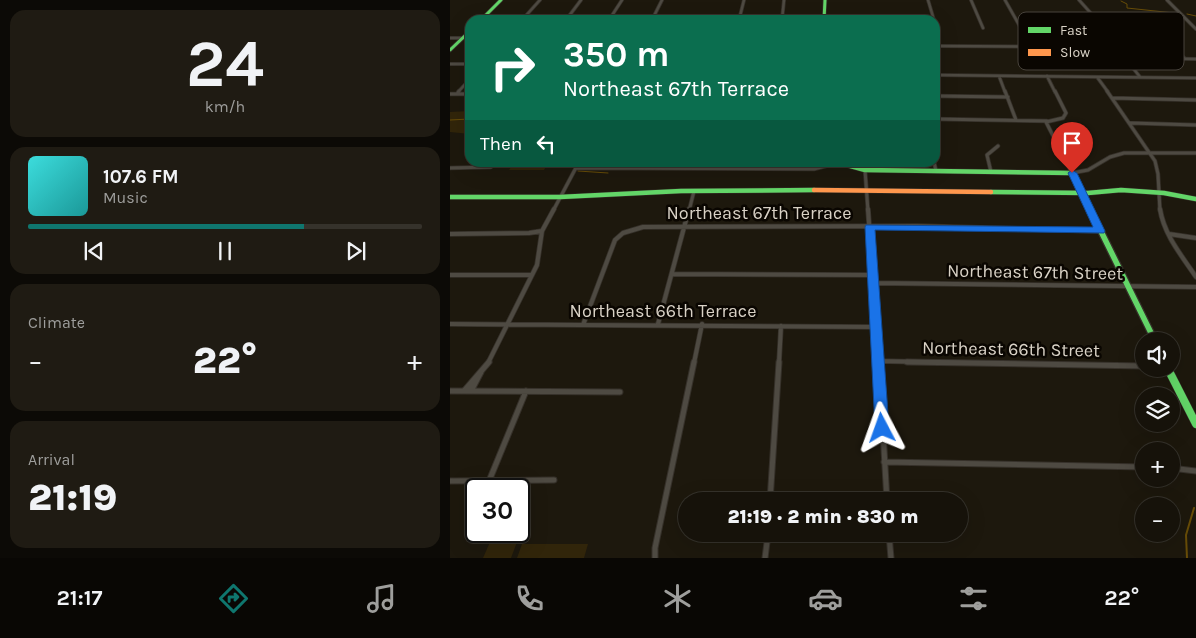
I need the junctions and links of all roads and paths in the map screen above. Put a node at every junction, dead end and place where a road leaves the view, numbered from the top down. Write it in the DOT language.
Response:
graph roads {
  1 [pos="501,0"];
  2 [pos="540,0"];
  3 [pos="581,0"];
  4 [pos="622,0"];
  5 [pos="662,0"];
  6 [pos="744,0"];
  7 [pos="784,0"];
  8 [pos="825,0"];
  9 [pos="928,0"];
  10 [pos="971,0"];
  11 [pos="1005,0"];
  12 [pos="1079,0"];
  13 [pos="1167,0"];
  14 [pos="1089,12"];
  15 [pos="1179,12"];
  16 [pos="486,15"];
  17 [pos="527,15"];
  18 [pos="570,15"];
  19 [pos="612,15"];
  20 [pos="654,15"];
  21 [pos="740,15"];
  22 [pos="782,15"];
  23 [pos="824,15"];
  24 [pos="932,15"];
  25 [pos="1184,17"];
  26 [pos="1018,23"];
  27 [pos="984,28"];
  28 [pos="1196,29"];
  29 [pos="465,35"];
  30 [pos="450,38"];
  31 [pos="462,38"];
  32 [pos="940,46"];
  33 [pos="1018,46"];
  34 [pos="450,50"];
  35 [pos="1185,59"];
  36 [pos="1196,59"];
  37 [pos="450,64"];
  38 [pos="465,64"];
  39 [pos="1134,70"];
  40 [pos="940,75"];
  41 [pos="999,76"];
  42 [pos="1047,76"];
  43 [pos="1097,77"];
  44 [pos="1140,78"];
  45 [pos="1196,78"];
  46 [pos="465,85"];
  47 [pos="450,94"];
  48 [pos="457,94"];
  49 [pos="465,94"];
  50 [pos="940,96"];
  51 [pos="1008,97"];
  52 [pos="1112,98"];
  53 [pos="1196,100"];
  54 [pos="940,119"];
  55 [pos="1016,120"];
  56 [pos="1047,121"];
  57 [pos="1130,123"];
  58 [pos="1196,125"];
  59 [pos="998,146"];
  60 [pos="1149,152"];
  61 [pos="1196,153"];
  62 [pos="491,167"];
  63 [pos="824,167"];
  64 [pos="853,167"];
  65 [pos="935,167"];
  66 [pos="450,168"];
  67 [pos="576,168"];
  68 [pos="865,170"];
  69 [pos="936,171"];
  70 [pos="990,172"];
  71 [pos="1072,173"];
  72 [pos="694,191"];
  73 [pos="867,191"];
  74 [pos="1082,193"];
  75 [pos="1159,193"];
  76 [pos="450,197"];
  77 [pos="560,197"];
  78 [pos="1196,199"];
  79 [pos="685,226"];
  80 [pos="870,227"];
  81 [pos="542,231"];
  82 [pos="1100,231"];
  83 [pos="450,234"];
  84 [pos="1170,234"];
  85 [pos="1196,238"];
  86 [pos="673,274"];
  87 [pos="450,275"];
  88 [pos="532,275"];
  89 [pos="874,275"];
  90 [pos="1196,277"];
  91 [pos="874,283"];
  92 [pos="1128,287"];
  93 [pos="1196,287"];
  94 [pos="450,324"];
  95 [pos="508,324"];
  96 [pos="658,324"];
  97 [pos="702,324"];
  98 [pos="584,325"];
  99 [pos="781,326"];
  100 [pos="876,327"];
  101 [pos="1150,332"];
  102 [pos="878,360"];
  103 [pos="1135,366"];
  104 [pos="481,372"];
  105 [pos="1172,377"];
  106 [pos="450,391"];
  107 [pos="464,391"];
  108 [pos="471,391"];
  109 [pos="526,391"];
  110 [pos="620,392"];
  111 [pos="1196,424"];
  112 [pos="884,462"];
  113 [pos="1135,467"];
  114 [pos="1180,469"];
  115 [pos="1196,471"];
  116 [pos="490,478"];
  117 [pos="530,480"];
  118 [pos="554,480"];
  119 [pos="450,481"];
  120 [pos="465,481"];
  121 [pos="771,492"];
  122 [pos="886,492"];
  123 [pos="767,542"];
  124 [pos="890,542"];
  125 [pos="654,558"];
  126 [pos="765,558"];
  127 [pos="891,558"];
  1 -- 16 [label="street"];
  2 -- 17 [label="street"];
  3 -- 18 [label="street"];
  4 -- 19 [label="street"];
  5 -- 20 [label="street"];
  6 -- 21 [label="street"];
  7 -- 22 [label="street"];
  8 -- 23 [label="street"];
  9 -- 24 [label="street"];
  10 -- 27 [label="street"];
  11 -- 26 [label="street"];
  12 -- 14 [label="street"];
  13 -- 15 [label="street"];
  25 -- 28 [label="street"];
  29 -- 31 [label="street"];
  30 -- 31 [label="street"];
  31 -- 34 [label="street"];
  32 -- 33 [label="street"];
  35 -- 36 [label="street"];
  37 -- 38 [label="street"];
  39 -- 44 [label="street"];
  40 -- 41 [label="street"];
  41 -- 42 [label="street"];
  41 -- 51 [label="street"];
  42 -- 43 [label="street"];
  42 -- 56 [label="street"];
  43 -- 44 [label="street"];
  43 -- 52 [label="street"];
  44 -- 45 [label="street"];
  46 -- 48 [label="street"];
  47 -- 48 [label="street"];
  48 -- 49 [label="street"];
  50 -- 51 [label="street"];
  51 -- 55 [label="street"];
  52 -- 53 [label="street"];
  52 -- 57 [label="street"];
  54 -- 55 [label="street"];
  55 -- 56 [label="street"];
  56 -- 71 [label="street"];
  57 -- 58 [label="street"];
  57 -- 60 [label="street"];
  59 -- 70 [label="street"];
  60 -- 61 [label="street"];
  60 -- 71 [label="street"];
  60 -- 75 [label="street"];
  62 -- 66 [label="street"];
  63 -- 67 [label="street"];
  64 -- 68 [label="street"];
  65 -- 69 [label="street"];
  67 -- 77 [label="street"];
  68 -- 69 [label="street"];
  68 -- 73 [label="street"];
  69 -- 70 [label="street"];
  70 -- 71 [label="street"];
  71 -- 74 [label="street"];
  72 -- 73 [label="street"];
  72 -- 77 [label="street"];
  72 -- 79 [label="street"];
  73 -- 74 [label="street"];
  73 -- 80 [label="street"];
  74 -- 75 [label="street"];
  74 -- 82 [label="street"];
  75 -- 78 [label="street"];
  75 -- 84 [label="street"];
  76 -- 77 [label="street"];
  77 -- 81 [label="street"];
  79 -- 80 [label="street, Northeast 67th Terrace"];
  79 -- 86 [label="street"];
  79 -- 98 [label="street, Northeast 67th Terrace"];
  80 -- 82 [label="street, Northeast 67th Terrace"];
  80 -- 89 [label="street"];
  81 -- 83 [label="street"];
  81 -- 88 [label="street"];
  82 -- 92 [label="street"];
  84 -- 85 [label="street"];
  84 -- 90 [label="street"];
  86 -- 89 [label="street"];
  86 -- 96 [label="street"];
  87 -- 88 [label="street"];
  88 -- 95 [label="street"];
  89 -- 91 [label="street"];
  91 -- 92 [label="street, Northeast 67th Street"];
  91 -- 100 [label="street"];
  92 -- 93 [label="street, Northeast 67th Street"];
  92 -- 101 [label="street"];
  94 -- 95 [label="street, Northeast 66th Terrace"];
  95 -- 98 [label="street, Northeast 66th Terrace"];
  95 -- 104 [label="street"];
  96 -- 97 [label="street, Northeast 66th Terrace"];
  96 -- 98 [label="street, Northeast 66th Terrace"];
  97 -- 99 [label="street, Northeast 66th Terrace"];
  97 -- 125 [label="street"];
  99 -- 100 [label="street, Northeast 66th Terrace"];
  99 -- 121 [label="street"];
  100 -- 102 [label="street"];
  102 -- 103 [label="street, Northeast 66th Street"];
  102 -- 112 [label="street"];
  104 -- 107 [label="street"];
  104 -- 108 [label="street"];
  105 -- 111 [label="street"];
  106 -- 107 [label="street"];
  107 -- 108 [label="street"];
  108 -- 109 [label="street"];
  109 -- 110 [label="street"];
  109 -- 116 [label="street"];
  112 -- 113 [label="street"];
  112 -- 122 [label="street"];
  114 -- 115 [label="street"];
  117 -- 118 [label="street"];
  119 -- 120 [label="street"];
  123 -- 126 [label="street"];
  124 -- 127 [label="street"];
}
